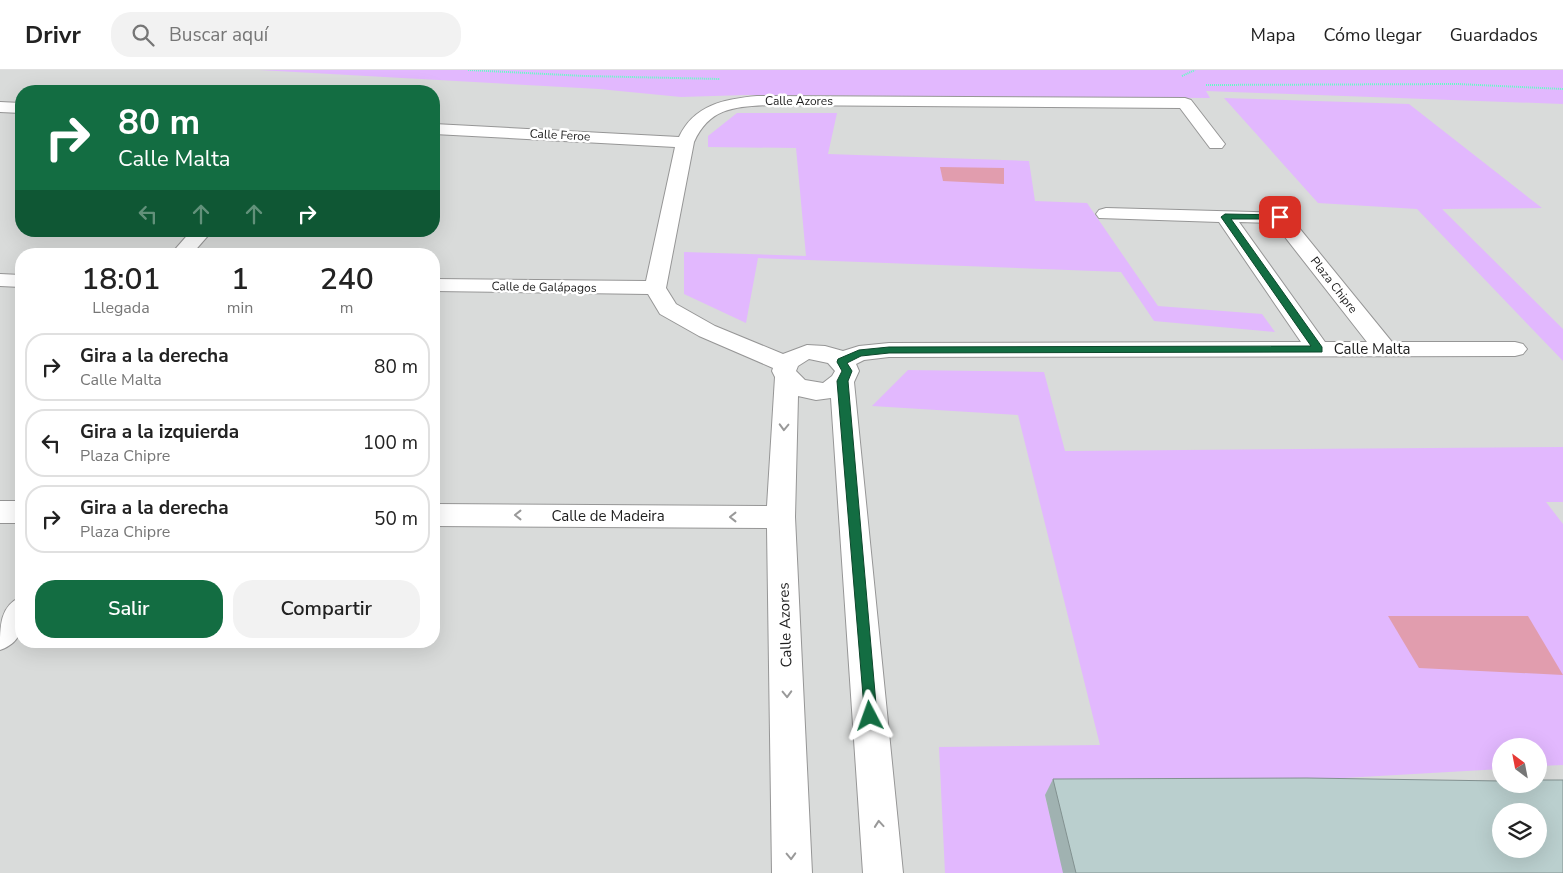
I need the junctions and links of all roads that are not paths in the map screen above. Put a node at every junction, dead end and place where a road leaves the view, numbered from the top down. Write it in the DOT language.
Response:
graph roads {
  1 [pos="0,107"];
  2 [pos="15,108"];
  3 [pos="440,129"];
  4 [pos="686,142"];
  5 [pos="1216,144"];
  6 [pos="1106,214"];
  7 [pos="1225,217"];
  8 [pos="197,237"];
  9 [pos="186,248"];
  10 [pos="0,280"];
  11 [pos="15,281"];
  12 [pos="440,285"];
  13 [pos="654,288"];
  14 [pos="1318,349"];
  15 [pos="1385,349"];
  16 [pos="1515,349"];
  17 [pos="786,371"];
  18 [pos="842,371"];
  19 [pos="0,512"];
  20 [pos="15,512"];
  21 [pos="440,515"];
  22 [pos="782,517"];
  23 [pos="15,617"];
  24 [pos="0,636"];
  25 [pos="792,873"];
  26 [pos="883,873"];
  1 -- 2 [label="street"];
  3 -- 4 [label="street, Calle Feroe"];
  4 -- 5 [label="street, Calle Azores"];
  4 -- 13 [label="street, Calle Azores"];
  6 -- 7 [label="street, Plaza Chipre"];
  7 -- 14 [label="street"];
  7 -- 15 [label="street, Plaza Chipre"];
  8 -- 9 [label="street"];
  10 -- 11 [label="street"];
  12 -- 13 [label="street, Calle de Galápagos"];
  13 -- 17 [label="street"];
  14 -- 15 [label="street, Calle Malta"];
  14 -- 18 [label="street, Calle Malta"];
  15 -- 16 [label="street, Calle Malta"];
  17 -- 18 [label="street"];
  17 -- 18 [label="street"];
  17 -- 22 [label="street, Calle Azores, one-way"];
  26 -- 18 [label="street, one-way"];
  19 -- 20 [label="street"];
  22 -- 21 [label="street, Calle de Madeira, one-way"];
  22 -- 25 [label="street, Calle Azores, one-way"];
  23 -- 24 [label="street"];
}
